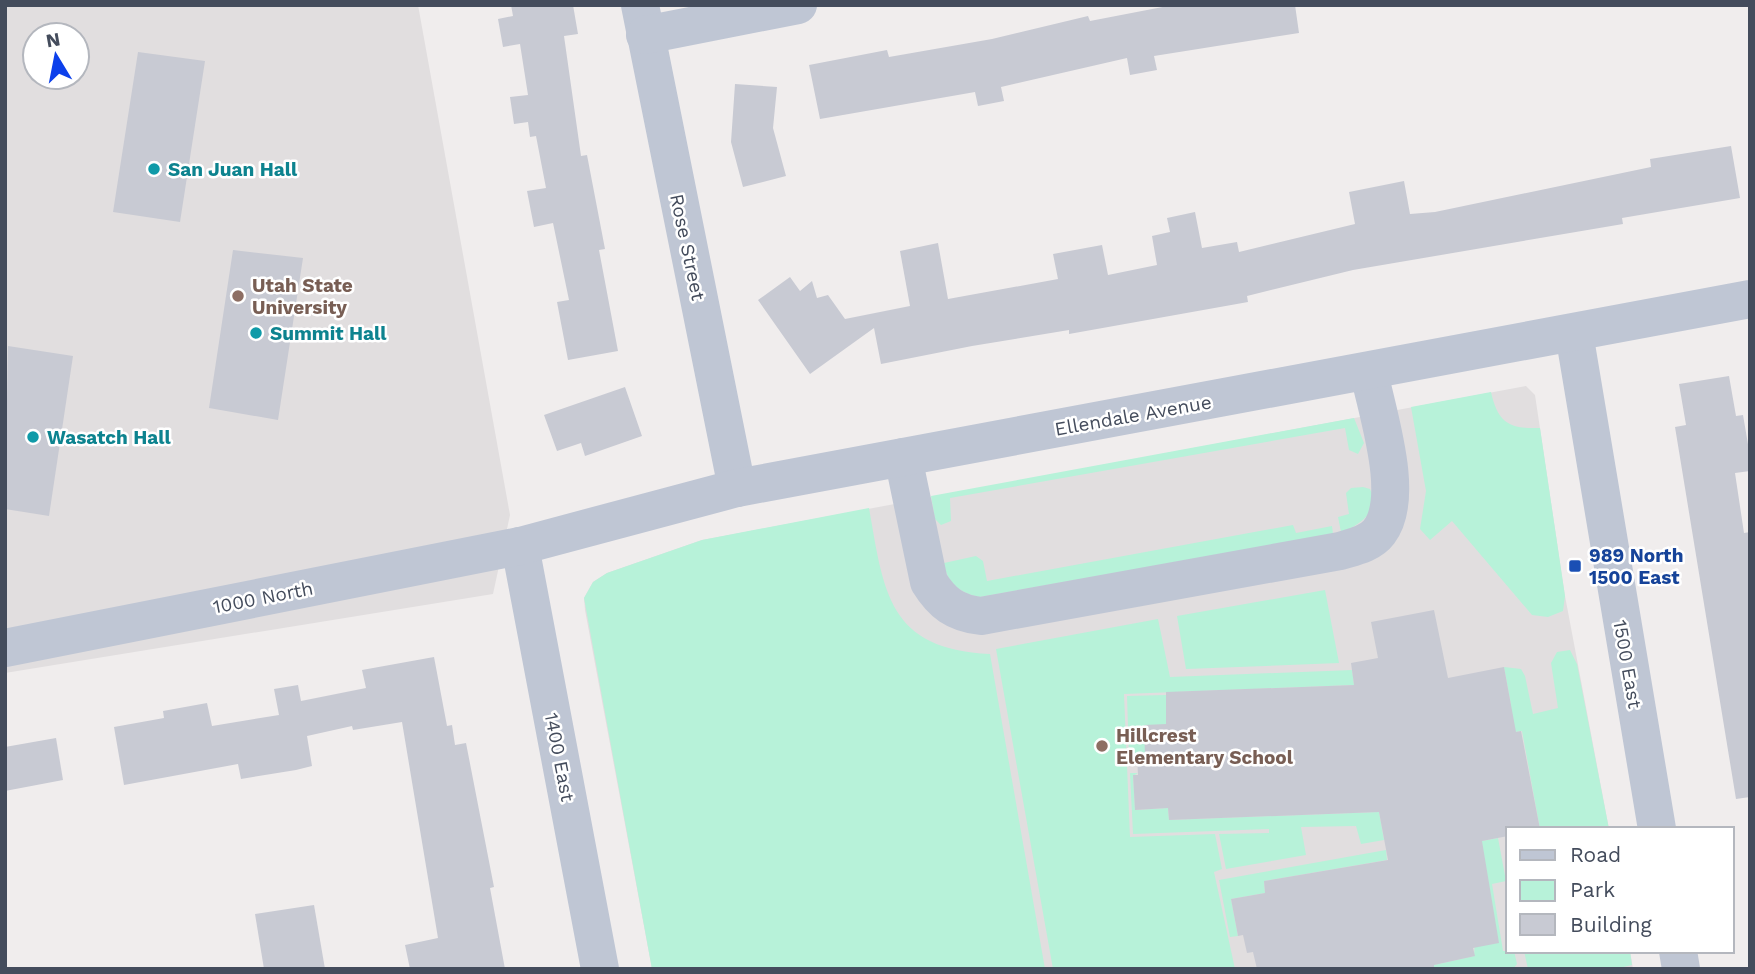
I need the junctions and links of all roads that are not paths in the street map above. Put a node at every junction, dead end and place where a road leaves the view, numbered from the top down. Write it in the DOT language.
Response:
graph roads {
  1 [pos="799,5"];
  2 [pos="642,20"];
  3 [pos="1750,299"];
  4 [pos="1574,333"];
  5 [pos="1369,372"];
  6 [pos="904,457"];
  7 [pos="737,488"];
  8 [pos="520,546"];
  9 [pos="5,648"];
  10 [pos="1657,827"];
  11 [pos="600,969"];
  1 -- 2 [label="street"];
  2 -- 7 [label="street, Rose Street"];
  3 -- 4 [label="street, Ellendale Avenue"];
  4 -- 5 [label="street, Ellendale Avenue"];
  4 -- 10 [label="street, 1500 East"];
  5 -- 6 [label="street, Ellendale Avenue"];
  5 -- 6 [label="street"];
  6 -- 7 [label="street, Ellendale Avenue"];
  7 -- 8 [label="street, Ellendale Avenue"];
  8 -- 9 [label="street, 1000 North"];
  8 -- 11 [label="street, 1400 East"];
}
